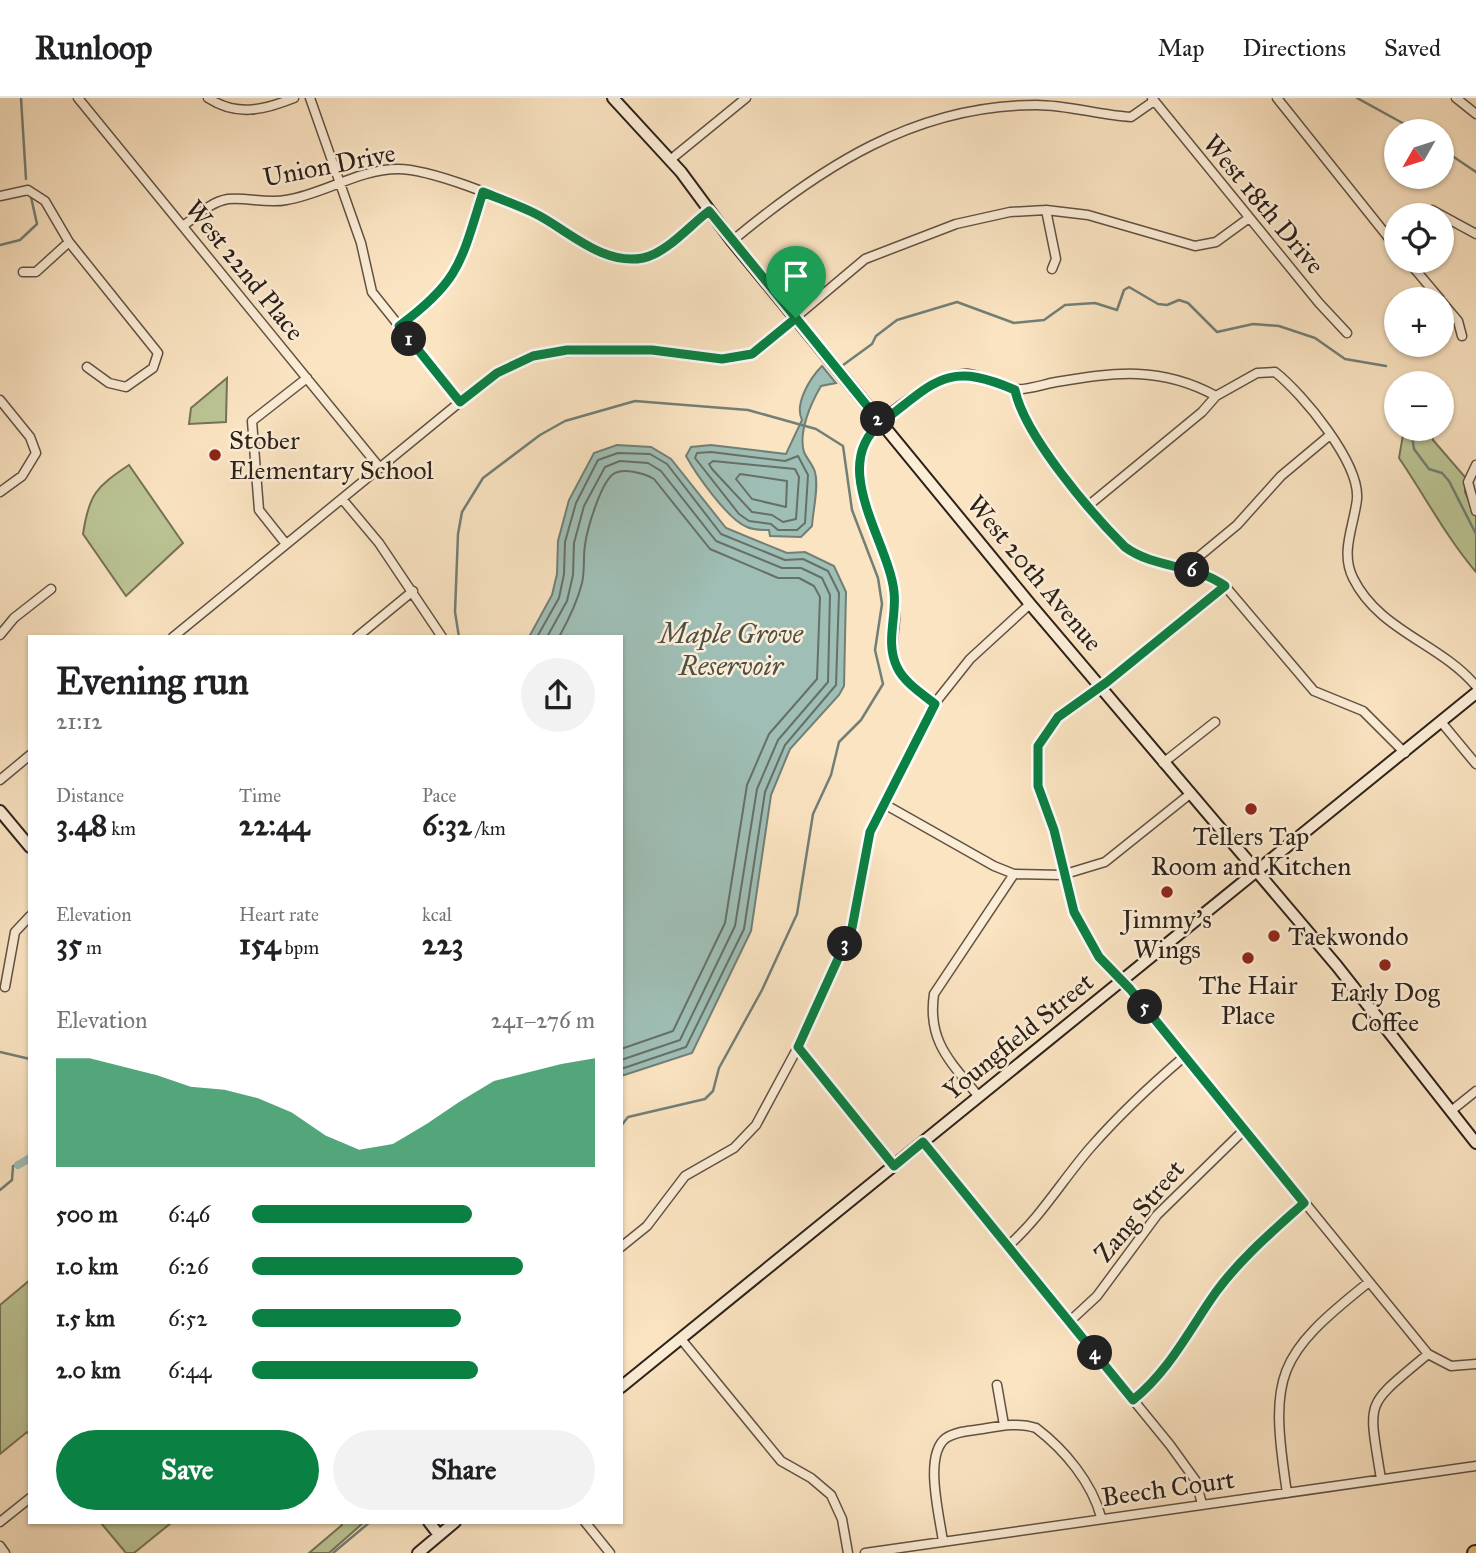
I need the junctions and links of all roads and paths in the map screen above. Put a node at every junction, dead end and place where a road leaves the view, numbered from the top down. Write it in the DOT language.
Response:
graph roads {
  1 [pos="78,98"];
  2 [pos="208,98"];
  3 [pos="294,98"];
  4 [pos="310,98"];
  5 [pos="613,98"];
  6 [pos="746,98"];
  7 [pos="1276,98"];
  8 [pos="1456,98"];
  9 [pos="1153,99"];
  10 [pos="1476,114"];
  11 [pos="670,160"];
  12 [pos="341,183"];
  13 [pos="483,192"];
  14 [pos="0,196"];
  15 [pos="1046,210"];
  16 [pos="709,211"];
  17 [pos="1249,218"];
  18 [pos="1454,222"];
  19 [pos="183,226"];
  20 [pos="1384,230"];
  21 [pos="1476,234"];
  22 [pos="732,241"];
  23 [pos="69,243"];
  24 [pos="1052,269"];
  25 [pos="23,272"];
  26 [pos="1418,273"];
  27 [pos="1429,287"];
  28 [pos="1454,316"];
  29 [pos="796,318"];
  30 [pos="399,326"];
  31 [pos="1348,333"];
  32 [pos="1462,336"];
  33 [pos="87,367"];
  34 [pos="306,378"];
  35 [pos="1015,390"];
  36 [pos="1216,396"];
  37 [pos="0,401"];
  38 [pos="460,402"];
  39 [pos="881,423"];
  40 [pos="1330,435"];
  41 [pos="1476,465"];
  42 [pos="380,468"];
  43 [pos="0,492"];
  44 [pos="343,500"];
  45 [pos="1089,505"];
  46 [pos="1476,511"];
  47 [pos="286,544"];
  48 [pos="1185,568"];
  49 [pos="1225,586"];
  50 [pos="51,589"];
  51 [pos="413,591"];
  52 [pos="1030,604"];
  53 [pos="0,635"];
  54 [pos="175,635"];
  55 [pos="359,635"];
  56 [pos="441,635"];
  57 [pos="1100,685"];
  58 [pos="1476,686"];
  59 [pos="1476,693"];
  60 [pos="935,704"];
  61 [pos="1215,722"];
  62 [pos="1442,723"];
  63 [pos="1405,753"];
  64 [pos="28,757"];
  65 [pos="1163,763"];
  66 [pos="1476,764"];
  67 [pos="0,780"];
  68 [pos="1190,794"];
  69 [pos="886,804"];
  70 [pos="0,811"];
  71 [pos="28,845"];
  72 [pos="1257,872"];
  73 [pos="1014,874"];
  74 [pos="1062,875"];
  75 [pos="28,918"];
  76 [pos="1123,980"];
  77 [pos="5,986"];
  78 [pos="798,1047"];
  79 [pos="1185,1056"];
  80 [pos="1476,1091"];
  81 [pos="979,1097"];
  82 [pos="1451,1111"];
  83 [pos="1244,1130"];
  84 [pos="923,1142"];
  85 [pos="1476,1143"];
  86 [pos="894,1166"];
  87 [pos="1304,1203"];
  88 [pos="623,1245"];
  89 [pos="1008,1246"];
  90 [pos="1369,1282"];
  91 [pos="1069,1322"];
  92 [pos="681,1339"];
  93 [pos="1428,1354"];
  94 [pos="1476,1364"];
  95 [pos="623,1385"];
  96 [pos="997,1385"];
  97 [pos="1133,1400"];
  98 [pos="1004,1425"];
  99 [pos="1476,1466"];
  100 [pos="1381,1479"];
  101 [pos="1287,1493"];
  102 [pos="28,1500"];
  103 [pos="1202,1504"];
  104 [pos="1101,1517"];
  105 [pos="0,1522"];
  106 [pos="431,1524"];
  107 [pos="453,1524"];
  108 [pos="587,1524"];
  109 [pos="439,1535"];
  110 [pos="943,1542"];
  111 [pos="0,1546"];
  112 [pos="5,1553"];
  113 [pos="418,1553"];
  114 [pos="610,1553"];
  115 [pos="848,1553"];
  116 [pos="865,1553"];
  1 -- 19 [label="street, West 22nd Place"];
  2 -- 3 [label="street"];
  4 -- 12 [label="street"];
  5 -- 11 [label="street, West 20th Avenue"];
  6 -- 11 [label="street"];
  7 -- 20 [label="street"];
  8 -- 10 [label="street"];
  9 -- 17 [label="street, West 18th Drive"];
  9 -- 22 [label="street"];
  11 -- 16 [label="street, West 20th Avenue"];
  12 -- 13 [label="street, Union Drive"];
  12 -- 19 [label="street, Union Drive"];
  12 -- 30 [label="street"];
  13 -- 16 [label="street, Union Drive"];
  13 -- 30 [label="street"];
  14 -- 23 [label="street"];
  15 -- 17 [label="street"];
  15 -- 24 [label="street"];
  15 -- 29 [label="street"];
  16 -- 22 [label="street, West 20th Avenue"];
  17 -- 31 [label="street, West 18th Drive"];
  18 -- 21 [label="street"];
  19 -- 34 [label="street, West 22nd Place"];
  22 -- 29 [label="street, West 20th Avenue"];
  23 -- 25 [label="street"];
  23 -- 33 [label="street"];
  26 -- 27 [label="street"];
  28 -- 32 [label="street"];
  29 -- 38 [label="street"];
  29 -- 39 [label="street, West 20th Avenue"];
  30 -- 38 [label="street"];
  34 -- 42 [label="street, West 22nd Place"];
  34 -- 47 [label="street"];
  35 -- 36 [label="street"];
  35 -- 39 [label="street"];
  35 -- 45 [label="street"];
  36 -- 40 [label="street"];
  36 -- 45 [label="street"];
  37 -- 43 [label="street"];
  38 -- 42 [label="street"];
  39 -- 52 [label="street, West 20th Avenue"];
  39 -- 60 [label="street"];
  40 -- 48 [label="street"];
  40 -- 58 [label="street"];
  41 -- 46 [label="street"];
  42 -- 44 [label="street"];
  44 -- 47 [label="street"];
  44 -- 51 [label="street"];
  45 -- 48 [label="street"];
  47 -- 54 [label="street"];
  48 -- 49 [label="street"];
  49 -- 57 [label="street"];
  49 -- 63 [label="street"];
  50 -- 53 [label="street"];
  51 -- 55 [label="street"];
  51 -- 56 [label="street"];
  52 -- 57 [label="street, West 20th Avenue"];
  52 -- 60 [label="street"];
  57 -- 65 [label="street, West 20th Avenue"];
  57 -- 74 [label="street"];
  59 -- 62 [label="street, Youngfield Street"];
  60 -- 69 [label="street"];
  61 -- 65 [label="street"];
  62 -- 63 [label="street, Youngfield Street"];
  62 -- 66 [label="street"];
  63 -- 72 [label="street, Youngfield Street"];
  64 -- 67 [label="street"];
  65 -- 68 [label="street, West 20th Avenue"];
  68 -- 72 [label="street, West 20th Avenue"];
  68 -- 74 [label="street"];
  69 -- 73 [label="street"];
  69 -- 78 [label="street"];
  70 -- 71 [label="street"];
  72 -- 76 [label="street, Youngfield Street"];
  72 -- 82 [label="street, West 20th Avenue"];
  73 -- 74 [label="street"];
  73 -- 81 [label="street"];
  74 -- 76 [label="street"];
  75 -- 77 [label="street"];
  76 -- 79 [label="street"];
  76 -- 81 [label="street, Youngfield Street"];
  78 -- 86 [label="street"];
  78 -- 88 [label="street"];
  79 -- 83 [label="street"];
  79 -- 89 [label="street"];
  80 -- 82 [label="street"];
  81 -- 84 [label="street, Youngfield Street"];
  82 -- 85 [label="street, West 20th Avenue"];
  83 -- 87 [label="street"];
  83 -- 91 [label="street, Zang Street"];
  84 -- 86 [label="street, Youngfield Street"];
  84 -- 89 [label="street"];
  86 -- 92 [label="street, Youngfield Street"];
  87 -- 90 [label="street"];
  87 -- 97 [label="street"];
  89 -- 91 [label="street"];
  90 -- 93 [label="street"];
  90 -- 101 [label="street"];
  91 -- 97 [label="street"];
  92 -- 95 [label="street, Youngfield Street"];
  92 -- 115 [label="street"];
  93 -- 94 [label="street"];
  93 -- 100 [label="street"];
  96 -- 98 [label="street"];
  97 -- 103 [label="street"];
  98 -- 104 [label="street"];
  98 -- 110 [label="street"];
  99 -- 100 [label="street, Beech Court"];
  100 -- 101 [label="street, Beech Court"];
  101 -- 103 [label="street, Beech Court"];
  102 -- 105 [label="street"];
  103 -- 104 [label="street, Beech Court"];
  104 -- 110 [label="street, Beech Court"];
  106 -- 109 [label="street"];
  107 -- 109 [label="street"];
  108 -- 114 [label="street"];
  109 -- 113 [label="street"];
  110 -- 116 [label="street, Beech Court"];
  111 -- 112 [label="street"];
}
